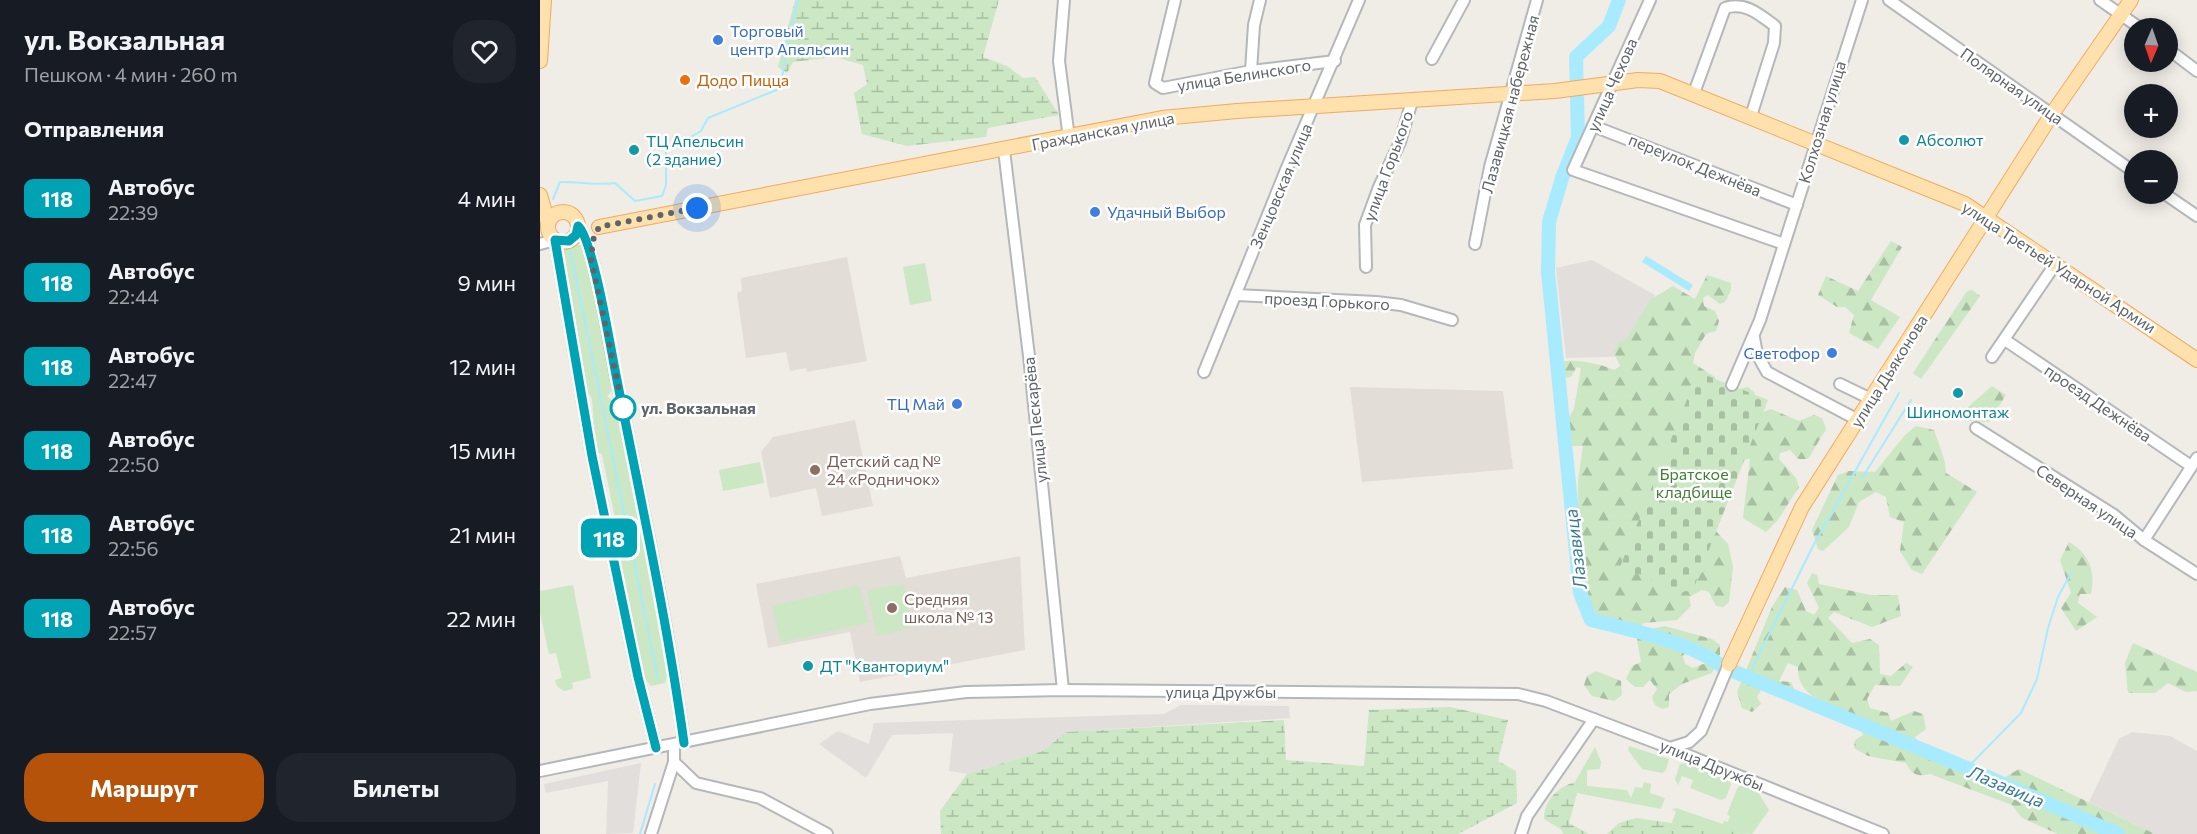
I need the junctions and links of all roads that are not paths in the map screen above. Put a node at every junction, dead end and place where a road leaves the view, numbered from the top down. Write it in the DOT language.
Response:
graph roads {
  1 [pos="544,0"];
  2 [pos="1064,0"];
  3 [pos="1175,0"];
  4 [pos="1260,0"];
  5 [pos="1359,0"];
  6 [pos="1464,0"];
  7 [pos="1537,0"];
  8 [pos="1650,0"];
  9 [pos="1862,0"];
  10 [pos="1889,0"];
  11 [pos="2100,0"];
  12 [pos="2131,0"];
  13 [pos="2121,15"];
  14 [pos="2125,18"];
  15 [pos="2178,57"];
  16 [pos="1432,58"];
  17 [pos="540,61"];
  18 [pos="1335,61"];
  19 [pos="1251,71"];
  20 [pos="2197,71"];
  21 [pos="1606,84"];
  22 [pos="1513,93"];
  23 [pos="1694,93"];
  24 [pos="1412,100"];
  25 [pos="1315,105"];
  26 [pos="2052,114"];
  27 [pos="1752,116"];
  28 [pos="1593,126"];
  29 [pos="1069,138"];
  30 [pos="1815,144"];
  31 [pos="1004,150"];
  32 [pos="2124,165"];
  33 [pos="540,194"];
  34 [pos="2178,203"];
  35 [pos="1797,205"];
  36 [pos="1986,216"];
  37 [pos="2197,216"];
  38 [pos="548,220"];
  39 [pos="585,227"];
  40 [pos="555,240"];
  41 [pos="540,244"];
  42 [pos="1476,244"];
  43 [pos="1784,244"];
  44 [pos="2056,263"];
  45 [pos="1366,267"];
  46 [pos="1236,295"];
  47 [pos="1452,320"];
  48 [pos="1754,337"];
  49 [pos="2005,340"];
  50 [pos="1992,357"];
  51 [pos="2197,360"];
  52 [pos="1204,372"];
  53 [pos="1840,384"];
  54 [pos="1732,385"];
  55 [pos="1871,399"];
  56 [pos="1858,420"];
  57 [pos="1976,428"];
  58 [pos="2194,462"];
  59 [pos="2144,540"];
  60 [pos="2197,574"];
  61 [pos="1727,670"];
  62 [pos="1063,690"];
  63 [pos="1594,719"];
  64 [pos="679,744"];
  65 [pos="656,748"];
  66 [pos="1670,748"];
  67 [pos="674,762"];
  68 [pos="540,771"];
  69 [pos="651,834"];
  70 [pos="827,834"];
  71 [pos="1521,834"];
  72 [pos="1883,834"];
  1 -- 17 [label="main road"];
  2 -- 29 [label="street"];
  3 -- 19 [label="street, улица Белинского"];
  4 -- 19 [label="street"];
  5 -- 18 [label="street, Зенцовская улица"];
  6 -- 16 [label="street"];
  7 -- 22 [label="street, Лазавицкая набережная"];
  8 -- 21 [label="street, улица Чехова"];
  9 -- 30 [label="street, Колхозная улица"];
  10 -- 26 [label="street, Полярная улица"];
  11 -- 13 [label="street"];
  12 -- 13 [label="main road, улица Дьяконова"];
  13 -- 14 [label="street"];
  13 -- 26 [label="main road, улица Дьяконова"];
  15 -- 20 [label="street"];
  18 -- 19 [label="street, улица Белинского"];
  18 -- 25 [label="street, Зенцовская улица"];
  21 -- 22 [label="main road, Гражданская улица"];
  21 -- 23 [label="main road, Гражданская улица"];
  21 -- 28 [label="street, улица Чехова"];
  22 -- 24 [label="main road, Гражданская улица"];
  22 -- 42 [label="street, Лазавицкая набережная"];
  23 -- 27 [label="main road, улица Третьей Ударной Армии"];
  23 -- 27 [label="street"];
  24 -- 25 [label="main road, Гражданская улица"];
  24 -- 45 [label="street, улица Горького"];
  25 -- 29 [label="main road, Гражданская улица"];
  25 -- 46 [label="street, Зенцовская улица"];
  26 -- 32 [label="street, Полярная улица"];
  26 -- 36 [label="main road, улица Дьяконова"];
  27 -- 30 [label="main road, улица Третьей Ударной Армии"];
  28 -- 35 [label="street, переулок Дежнёва"];
  28 -- 43 [label="street, улица Чехова"];
  29 -- 31 [label="main road, Гражданская улица"];
  30 -- 35 [label="street, Колхозная улица"];
  30 -- 36 [label="main road, улица Третьей Ударной Армии"];
  31 -- 39 [label="main road, Гражданская улица"];
  31 -- 62 [label="street, улица Пескарёва"];
  33 -- 38 [label="main road"];
  34 -- 37 [label="street"];
  35 -- 43 [label="street, Колхозная улица"];
  36 -- 44 [label="main road, улица Третьей Ударной Армии"];
  36 -- 55 [label="main road, улица Дьяконова"];
  38 -- 39 [label="main road"];
  38 -- 40 [label="main road"];
  39 -- 40 [label="main road, Гражданская улица"];
  39 -- 64 [label="street"];
  40 -- 41 [label="street"];
  40 -- 65 [label="street"];
  43 -- 48 [label="street, Колхозная улица"];
  44 -- 49 [label="street"];
  44 -- 51 [label="main road, улица Третьей Ударной Армии"];
  46 -- 47 [label="street, проезд Горького"];
  46 -- 52 [label="street, Зенцовская улица"];
  48 -- 54 [label="street, Колхозная улица"];
  48 -- 56 [label="street"];
  49 -- 50 [label="street"];
  49 -- 58 [label="street, проезд Дежнёва"];
  53 -- 55 [label="street"];
  55 -- 56 [label="main road, улица Дьяконова"];
  56 -- 61 [label="main road, улица Дьяконова"];
  57 -- 59 [label="street, Северная улица"];
  58 -- 59 [label="street"];
  59 -- 60 [label="street, Северная улица"];
  61 -- 66 [label="street, улица Дьяконова"];
  62 -- 63 [label="street, улица Дружбы"];
  62 -- 64 [label="street, улица Дружбы"];
  63 -- 66 [label="street, улица Дружбы"];
  63 -- 71 [label="street"];
  64 -- 65 [label="street, улица Дружбы"];
  64 -- 67 [label="street"];
  65 -- 68 [label="street, улица Дружбы"];
  66 -- 72 [label="street, улица Дружбы"];
  67 -- 69 [label="street"];
  67 -- 70 [label="street"];
}
